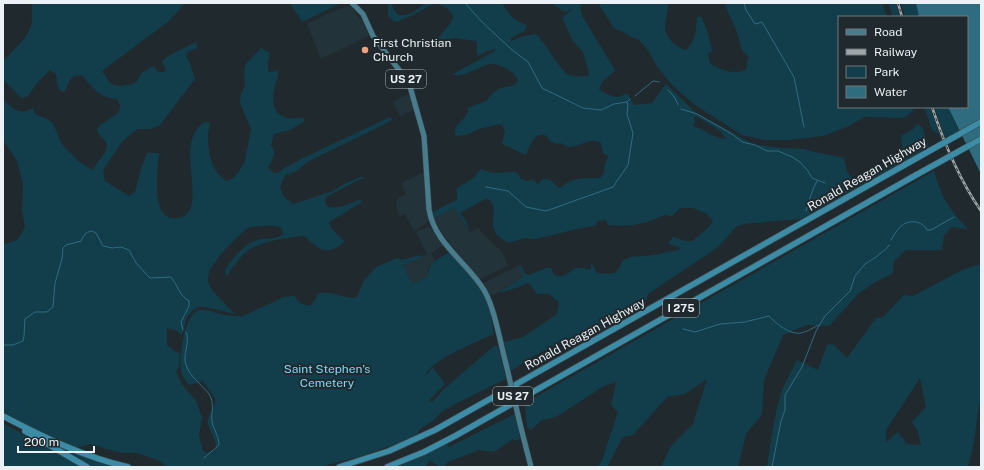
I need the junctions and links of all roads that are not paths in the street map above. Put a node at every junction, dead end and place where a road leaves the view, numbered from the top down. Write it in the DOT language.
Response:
graph roads {
  1 [pos="352,3"];
  2 [pos="981,122"];
  3 [pos="981,139"];
  4 [pos="3,416"];
  5 [pos="3,419"];
  6 [pos="87,467"];
  7 [pos="128,467"];
  8 [pos="339,467"];
  9 [pos="387,467"];
  10 [pos="531,467"];
  1 -- 10 [label="main road, US 27, bridge"];
  2 -- 8 [label="highway, Ronald Reagan Highway / I 275, bridge"];
  3 -- 9 [label="highway, Ronald Reagan Highway / I 275, bridge"];
  4 -- 7 [label="highway"];
  5 -- 6 [label="highway"];
}
